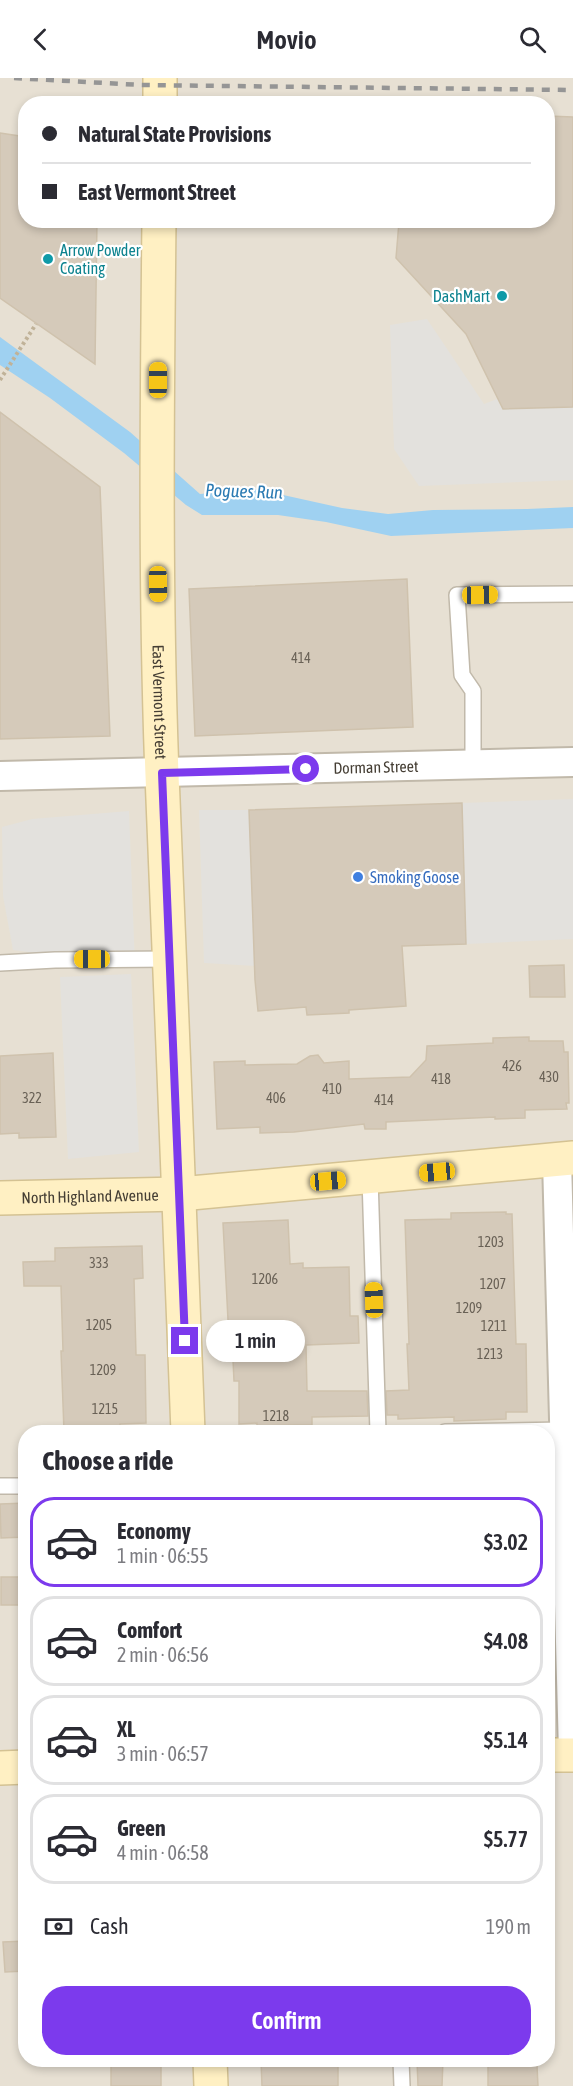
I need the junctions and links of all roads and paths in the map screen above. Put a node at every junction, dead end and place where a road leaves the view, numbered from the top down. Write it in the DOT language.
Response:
graph roads {
  1 [pos="160,78"];
  2 [pos="160,96"];
  3 [pos="159,228"];
  4 [pos="36,324"];
  5 [pos="0,380"];
  6 [pos="573,594"];
  7 [pos="573,762"];
  8 [pos="473,764"];
  9 [pos="162,773"];
  10 [pos="0,776"];
  11 [pos="170,960"];
  12 [pos="0,963"];
  13 [pos="565,1159"];
  14 [pos="370,1178"];
  15 [pos="180,1194"];
  16 [pos="0,1198"];
  17 [pos="188,1425"];
  18 [pos="378,1425"];
  19 [pos="568,1430"];
  20 [pos="0,1486"];
  21 [pos="18,1486"];
  22 [pos="573,1754"];
  23 [pos="555,1755"];
  24 [pos="18,1767"];
  25 [pos="0,1768"];
  26 [pos="210,2067"];
  27 [pos="401,2067"];
  28 [pos="211,2086"];
  29 [pos="402,2086"];
  1 -- 2 [label="street"];
  3 -- 9 [label="street, East Vermont Street"];
  4 -- 5 [label="path"];
  6 -- 8 [label="lane"];
  7 -- 8 [label="street, Dorman Street"];
  8 -- 9 [label="street, Dorman Street"];
  9 -- 10 [label="street, Dorman Street"];
  9 -- 11 [label="street, East Vermont Street"];
  11 -- 12 [label="lane"];
  11 -- 15 [label="street, East Vermont Street"];
  13 -- 14 [label="street, North Highland Avenue"];
  13 -- 19 [label="street"];
  14 -- 15 [label="street, North Highland Avenue"];
  14 -- 18 [label="lane"];
  15 -- 16 [label="street, North Highland Avenue"];
  15 -- 17 [label="street, East Vermont Street"];
  19 -- 22 [label="street"];
  20 -- 21 [label="lane"];
  22 -- 23 [label="street"];
  24 -- 25 [label="street"];
  26 -- 28 [label="street"];
  27 -- 29 [label="lane"];
}
